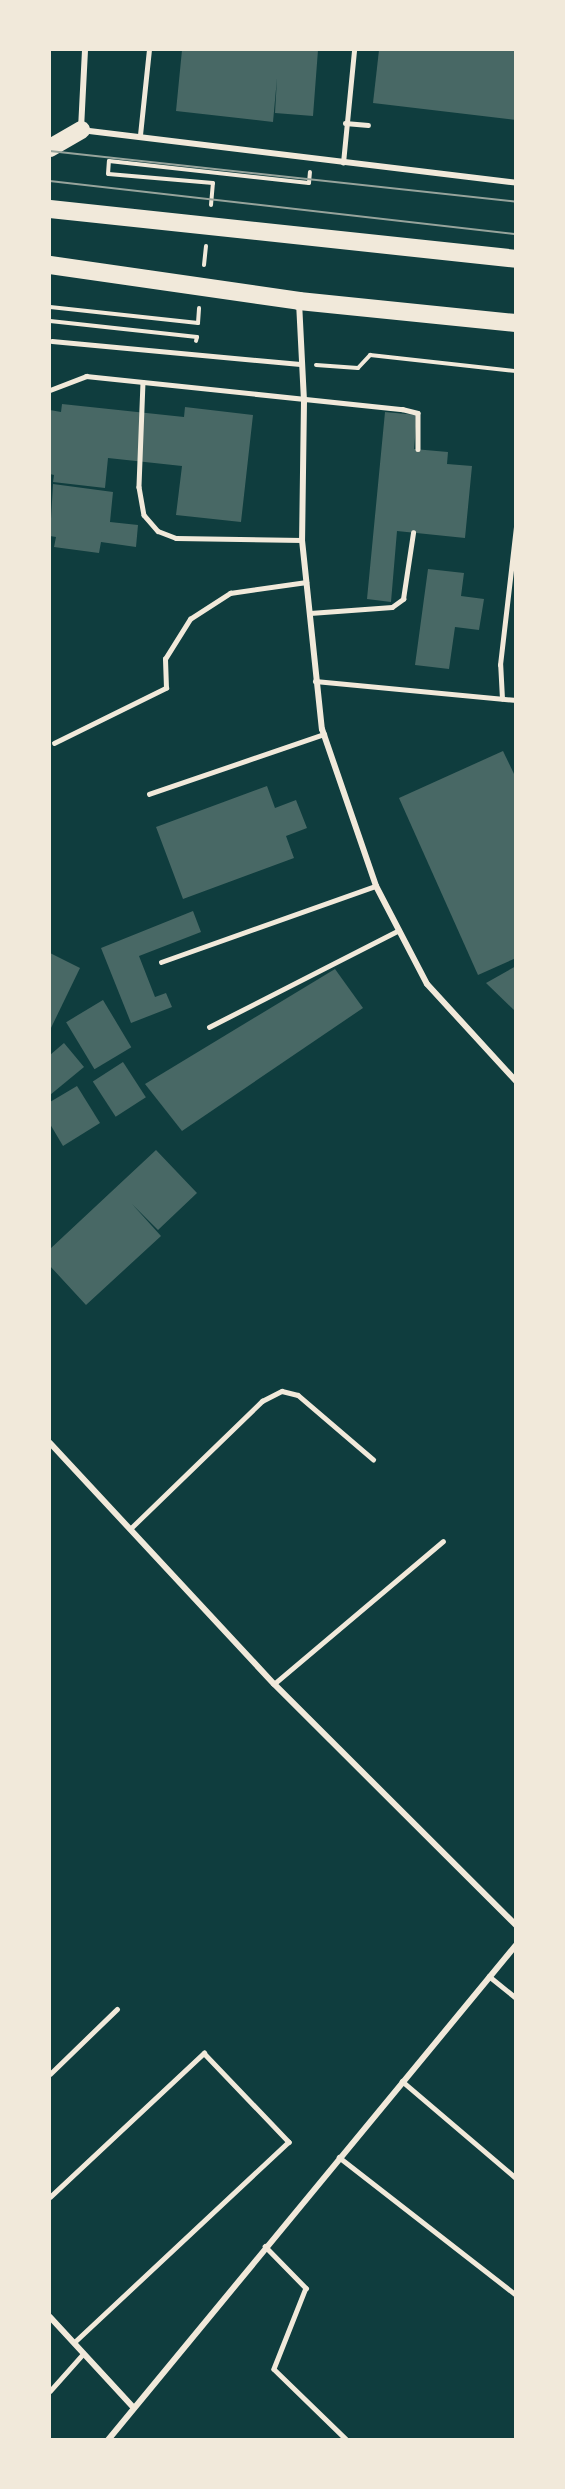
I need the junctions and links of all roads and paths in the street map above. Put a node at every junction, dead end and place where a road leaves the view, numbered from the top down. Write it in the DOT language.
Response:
graph roads {
  1 [pos="85,50"];
  2 [pos="149,50"];
  3 [pos="354,50"];
  4 [pos="345,123"];
  5 [pos="368,125"];
  6 [pos="81,130"];
  7 [pos="140,135"];
  8 [pos="50,148"];
  9 [pos="311,159"];
  10 [pos="343,163"];
  11 [pos="516,183"];
  12 [pos="50,209"];
  13 [pos="209,218"];
  14 [pos="207,241"];
  15 [pos="516,259"];
  16 [pos="50,265"];
  17 [pos="203,276"];
  18 [pos="200,300"];
  19 [pos="299,301"];
  20 [pos="50,307"];
  21 [pos="516,323"];
  22 [pos="52,340"];
  23 [pos="300,364"];
  24 [pos="516,371"];
  25 [pos="143,382"];
  26 [pos="50,390"];
  27 [pos="304,401"];
  28 [pos="418,449"];
  29 [pos="516,527"];
  30 [pos="413,532"];
  31 [pos="302,540"];
  32 [pos="306,582"];
  33 [pos="310,613"];
  34 [pos="315,681"];
  35 [pos="502,699"];
  36 [pos="516,700"];
  37 [pos="324,734"];
  38 [pos="54,743"];
  39 [pos="149,794"];
  40 [pos="376,886"];
  41 [pos="400,930"];
  42 [pos="161,962"];
  43 [pos="209,1027"];
  44 [pos="516,1081"];
  45 [pos="50,1443"];
  46 [pos="373,1460"];
  47 [pos="132,1527"];
  48 [pos="443,1541"];
  49 [pos="274,1684"];
  50 [pos="516,1925"];
  51 [pos="516,1946"];
  52 [pos="489,1976"];
  53 [pos="516,1998"];
  54 [pos="117,2009"];
  55 [pos="50,2074"];
  56 [pos="402,2081"];
  57 [pos="339,2157"];
  58 [pos="516,2178"];
  59 [pos="50,2197"];
  60 [pos="265,2246"];
  61 [pos="516,2295"];
  62 [pos="50,2317"];
  63 [pos="74,2343"];
  64 [pos="84,2354"];
  65 [pos="50,2391"];
  66 [pos="133,2407"];
  67 [pos="110,2439"];
  68 [pos="347,2439"];
  1 -- 6 [label="street"];
  2 -- 7 [label="lane"];
  3 -- 4 [label="lane"];
  4 -- 5 [label="lane"];
  4 -- 10 [label="lane"];
  6 -- 7 [label="street"];
  6 -- 8 [label="highway"];
  7 -- 9 [label="street"];
  9 -- 10 [label="street"];
  9 -- 13 [label="path"];
  10 -- 11 [label="street"];
  12 -- 15 [label="highway"];
  14 -- 17 [label="path"];
  16 -- 19 [label="highway"];
  18 -- 20 [label="path"];
  19 -- 21 [label="highway"];
  19 -- 23 [label="street"];
  22 -- 23 [label="lane"];
  23 -- 24 [label="path"];
  23 -- 27 [label="street"];
  25 -- 26 [label="lane"];
  25 -- 27 [label="lane"];
  25 -- 31 [label="lane"];
  27 -- 28 [label="lane"];
  27 -- 31 [label="street"];
  29 -- 35 [label="lane"];
  30 -- 33 [label="lane"];
  31 -- 32 [label="street"];
  32 -- 33 [label="street"];
  32 -- 38 [label="lane"];
  33 -- 34 [label="street"];
  34 -- 35 [label="lane"];
  34 -- 37 [label="street"];
  35 -- 36 [label="lane"];
  37 -- 39 [label="lane"];
  37 -- 40 [label="street"];
  40 -- 41 [label="street"];
  40 -- 42 [label="lane"];
  41 -- 43 [label="lane"];
  41 -- 44 [label="street"];
  45 -- 47 [label="street"];
  46 -- 47 [label="lane"];
  47 -- 49 [label="street"];
  48 -- 49 [label="lane"];
  49 -- 50 [label="street"];
  51 -- 52 [label="street"];
  52 -- 53 [label="lane"];
  52 -- 56 [label="street"];
  54 -- 55 [label="lane"];
  56 -- 57 [label="street"];
  56 -- 58 [label="lane"];
  57 -- 60 [label="street"];
  57 -- 61 [label="lane"];
  59 -- 63 [label="lane"];
  60 -- 66 [label="street"];
  60 -- 68 [label="lane"];
  62 -- 63 [label="street"];
  63 -- 64 [label="street"];
  64 -- 65 [label="lane"];
  64 -- 66 [label="street"];
  66 -- 67 [label="street"];
}
